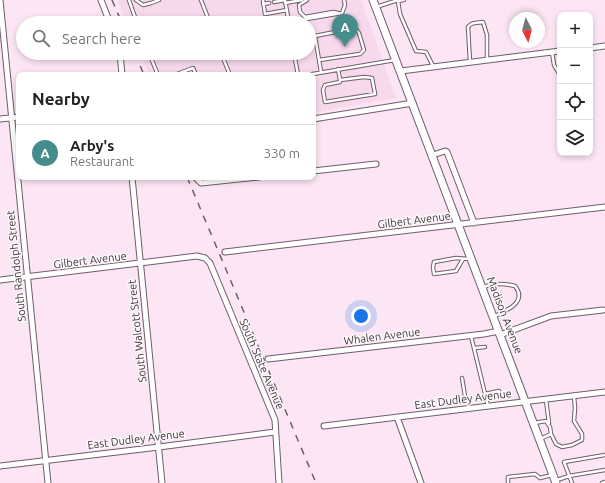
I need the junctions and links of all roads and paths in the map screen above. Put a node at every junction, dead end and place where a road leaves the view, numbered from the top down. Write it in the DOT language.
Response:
graph roads {
  1 [pos="0,0"];
  2 [pos="101,0"];
  3 [pos="129,0"];
  4 [pos="136,0"];
  5 [pos="159,0"];
  6 [pos="201,0"];
  7 [pos="302,0"];
  8 [pos="307,0"];
  9 [pos="344,0"];
  10 [pos="398,0"];
  11 [pos="404,0"];
  12 [pos="263,2"];
  13 [pos="274,2"];
  14 [pos="269,3"];
  15 [pos="285,3"];
  16 [pos="374,3"];
  17 [pos="287,10"];
  18 [pos="342,13"];
  19 [pos="107,16"];
  20 [pos="135,16"];
  21 [pos="207,16"];
  22 [pos="288,16"];
  23 [pos="304,16"];
  24 [pos="311,16"];
  25 [pos="316,17"];
  26 [pos="316,36"];
  27 [pos="316,42"];
  28 [pos="605,46"];
  29 [pos="593,48"];
  30 [pos="557,51"];
  31 [pos="552,52"];
  32 [pos="121,60"];
  33 [pos="152,60"];
  34 [pos="225,60"];
  35 [pos="295,60"];
  36 [pos="319,60"];
  37 [pos="396,60"];
  38 [pos="487,60"];
  39 [pos="470,62"];
  40 [pos="434,66"];
  41 [pos="338,69"];
  42 [pos="557,70"];
  43 [pos="401,71"];
  44 [pos="122,72"];
  45 [pos="157,72"];
  46 [pos="182,72"];
  47 [pos="195,72"];
  48 [pos="229,72"];
  49 [pos="297,72"];
  50 [pos="321,72"];
  51 [pos="316,73"];
  52 [pos="340,80"];
  53 [pos="413,103"];
  54 [pos="16,117"];
  55 [pos="12,118"];
  56 [pos="0,119"];
  57 [pos="316,119"];
  58 [pos="433,155"];
  59 [pos="16,160"];
  60 [pos="376,164"];
  61 [pos="316,171"];
  62 [pos="18,180"];
  63 [pos="132,180"];
  64 [pos="198,180"];
  65 [pos="234,180"];
  66 [pos="605,207"];
  67 [pos="474,223"];
  68 [pos="459,225"];
  69 [pos="225,252"];
  70 [pos="205,258"];
  71 [pos="472,259"];
  72 [pos="463,260"];
  73 [pos="141,264"];
  74 [pos="27,277"];
  75 [pos="0,280"];
  76 [pos="482,287"];
  77 [pos="603,310"];
  78 [pos="493,317"];
  79 [pos="500,333"];
  80 [pos="471,336"];
  81 [pos="485,347"];
  82 [pos="474,348"];
  83 [pos="268,359"];
  84 [pos="462,378"];
  85 [pos="499,391"];
  86 [pos="605,392"];
  87 [pos="485,394"];
  88 [pos="465,396"];
  89 [pos="574,396"];
  90 [pos="546,399"];
  91 [pos="525,401"];
  92 [pos="488,406"];
  93 [pos="397,417"];
  94 [pos="549,423"];
  95 [pos="533,424"];
  96 [pos="324,426"];
  97 [pos="275,432"];
  98 [pos="551,434"];
  99 [pos="539,439"];
  100 [pos="159,447"];
  101 [pos="605,455"];
  102 [pos="45,460"];
  103 [pos="0,466"];
  104 [pos="605,470"];
  105 [pos="569,476"];
  106 [pos="554,480"];
  107 [pos="605,482"];
  108 [pos="48,483"];
  109 [pos="162,483"];
  110 [pos="279,483"];
  111 [pos="421,483"];
  112 [pos="508,483"];
  113 [pos="572,483"];
  114 [pos="602,483"];
  1 -- 55 [label="street, South Randolph Street"];
  2 -- 19 [label="street"];
  3 -- 20 [label="lane"];
  4 -- 5 [label="lane"];
  6 -- 21 [label="lane"];
  7 -- 15 [label="lane"];
  8 -- 23 [label="lane"];
  9 -- 18 [label="lane"];
  10 -- 11 [label="lane"];
  10 -- 16 [label="lane"];
  10 -- 40 [label="lane"];
  12 -- 14 [label="lane"];
  12 -- 17 [label="lane"];
  13 -- 15 [label="lane"];
  15 -- 17 [label="lane"];
  16 -- 37 [label="main road, Madison Avenue"];
  17 -- 22 [label="lane"];
  18 -- 24 [label="lane"];
  18 -- 25 [label="lane"];
  26 -- 36 [label="lane"];
  27 -- 36 [label="lane"];
  28 -- 29 [label="street"];
  30 -- 31 [label="street"];
  31 -- 38 [label="street"];
  31 -- 42 [label="lane"];
  32 -- 44 [label="street"];
  33 -- 45 [label="lane"];
  34 -- 48 [label="lane"];
  35 -- 49 [label="lane"];
  36 -- 50 [label="lane"];
  37 -- 41 [label="lane"];
  37 -- 43 [label="main road, Madison Avenue"];
  38 -- 39 [label="street"];
  38 -- 39 [label="lane"];
  39 -- 40 [label="street"];
  40 -- 43 [label="street"];
  41 -- 50 [label="lane"];
  41 -- 52 [label="lane"];
  43 -- 53 [label="main road, Madison Avenue"];
  46 -- 47 [label="lane"];
  50 -- 51 [label="lane"];
  52 -- 52 [label="lane"];
  53 -- 57 [label="street"];
  53 -- 58 [label="main road, Madison Avenue"];
  54 -- 55 [label="street"];
  55 -- 56 [label="street"];
  55 -- 59 [label="street, South Randolph Street"];
  58 -- 67 [label="street"];
  58 -- 68 [label="main road, Madison Avenue"];
  60 -- 61 [label="street"];
  62 -- 74 [label="street, South Randolph Street"];
  63 -- 73 [label="street, South Walcott Street"];
  64 -- 65 [label="street"];
  66 -- 67 [label="street, Gilbert Avenue"];
  67 -- 68 [label="street, Gilbert Avenue"];
  68 -- 69 [label="street, Gilbert Avenue"];
  68 -- 71 [label="main road, Madison Avenue"];
  70 -- 73 [label="street, Gilbert Avenue"];
  70 -- 97 [label="street, South State Avenue"];
  71 -- 72 [label="lane"];
  71 -- 76 [label="main road, Madison Avenue"];
  72 -- 72 [label="lane"];
  73 -- 74 [label="street, Gilbert Avenue"];
  73 -- 100 [label="street, South Walcott Street"];
  74 -- 75 [label="street, Gilbert Avenue"];
  74 -- 102 [label="street, South Randolph Street"];
  76 -- 78 [label="main road, Madison Avenue"];
  76 -- 78 [label="lane"];
  77 -- 79 [label="street, Whalen Avenue"];
  78 -- 79 [label="main road, Madison Avenue"];
  79 -- 80 [label="street, Whalen Avenue"];
  79 -- 91 [label="main road, Madison Avenue"];
  80 -- 82 [label="lane"];
  80 -- 83 [label="street, Whalen Avenue"];
  81 -- 82 [label="lane"];
  82 -- 87 [label="lane"];
  84 -- 88 [label="lane"];
  85 -- 87 [label="lane"];
  86 -- 89 [label="street, East Dudley Avenue"];
  87 -- 92 [label="lane"];
  89 -- 90 [label="street, East Dudley Avenue"];
  89 -- 98 [label="lane"];
  90 -- 91 [label="street, East Dudley Avenue"];
  90 -- 94 [label="lane"];
  91 -- 92 [label="street, East Dudley Avenue"];
  91 -- 95 [label="main road, Madison Avenue"];
  92 -- 93 [label="street, East Dudley Avenue"];
  93 -- 96 [label="street, East Dudley Avenue"];
  93 -- 111 [label="street"];
  94 -- 95 [label="lane"];
  94 -- 98 [label="lane"];
  95 -- 99 [label="main road, Madison Avenue"];
  97 -- 100 [label="street, East Dudley Avenue"];
  97 -- 110 [label="street, South State Avenue"];
  98 -- 99 [label="lane"];
  99 -- 106 [label="main road, Madison Avenue"];
  100 -- 102 [label="street, East Dudley Avenue"];
  100 -- 109 [label="street, South Walcott Street"];
  101 -- 105 [label="lane"];
  102 -- 103 [label="street, East Dudley Avenue"];
  102 -- 108 [label="street, South Randolph Street"];
  104 -- 105 [label="lane"];
  105 -- 106 [label="lane"];
  105 -- 113 [label="lane"];
  106 -- 112 [label="lane"];
  107 -- 114 [label="lane"];
}
